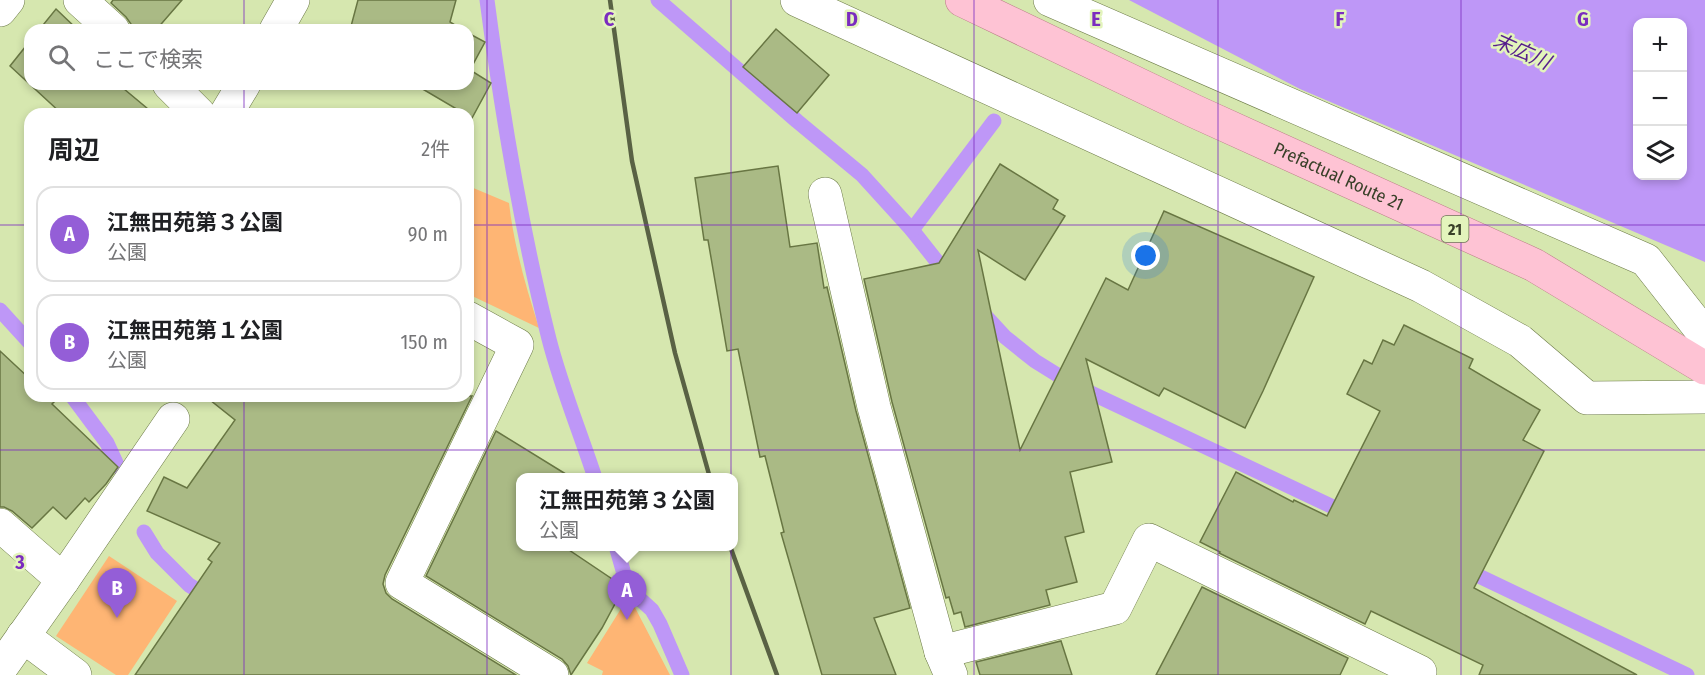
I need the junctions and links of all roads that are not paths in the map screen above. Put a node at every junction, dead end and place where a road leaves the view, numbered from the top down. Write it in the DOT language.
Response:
graph roads {
  1 [pos="8,0"];
  2 [pos="80,0"];
  3 [pos="293,0"];
  4 [pos="797,0"];
  5 [pos="962,0"];
  6 [pos="1050,0"];
  7 [pos="0,10"];
  8 [pos="106,24"];
  9 [pos="279,24"];
  10 [pos="176,90"];
  11 [pos="240,90"];
  12 [pos="193,108"];
  13 [pos="230,108"];
  14 [pos="825,194"];
  15 [pos="474,321"];
  16 [pos="1705,335"];
  17 [pos="1705,368"];
  18 [pos="1705,397"];
  19 [pos="173,419"];
  20 [pos="0,525"];
  21 [pos="63,580"];
  22 [pos="23,636"];
  23 [pos="946,663"];
  24 [pos="0,669"];
  25 [pos="1420,672"];
  26 [pos="75,675"];
  27 [pos="552,675"];
  1 -- 7 [label="street"];
  2 -- 8 [label="street"];
  3 -- 9 [label="street"];
  4 -- 18 [label="street"];
  5 -- 17 [label="main road, Prefactual Route 21 / 21"];
  6 -- 16 [label="street"];
  10 -- 12 [label="street"];
  11 -- 13 [label="street"];
  14 -- 23 [label="street"];
  15 -- 27 [label="street"];
  19 -- 21 [label="street"];
  20 -- 21 [label="street"];
  21 -- 22 [label="street"];
  22 -- 24 [label="street"];
  22 -- 26 [label="street"];
  23 -- 25 [label="street"];
}
